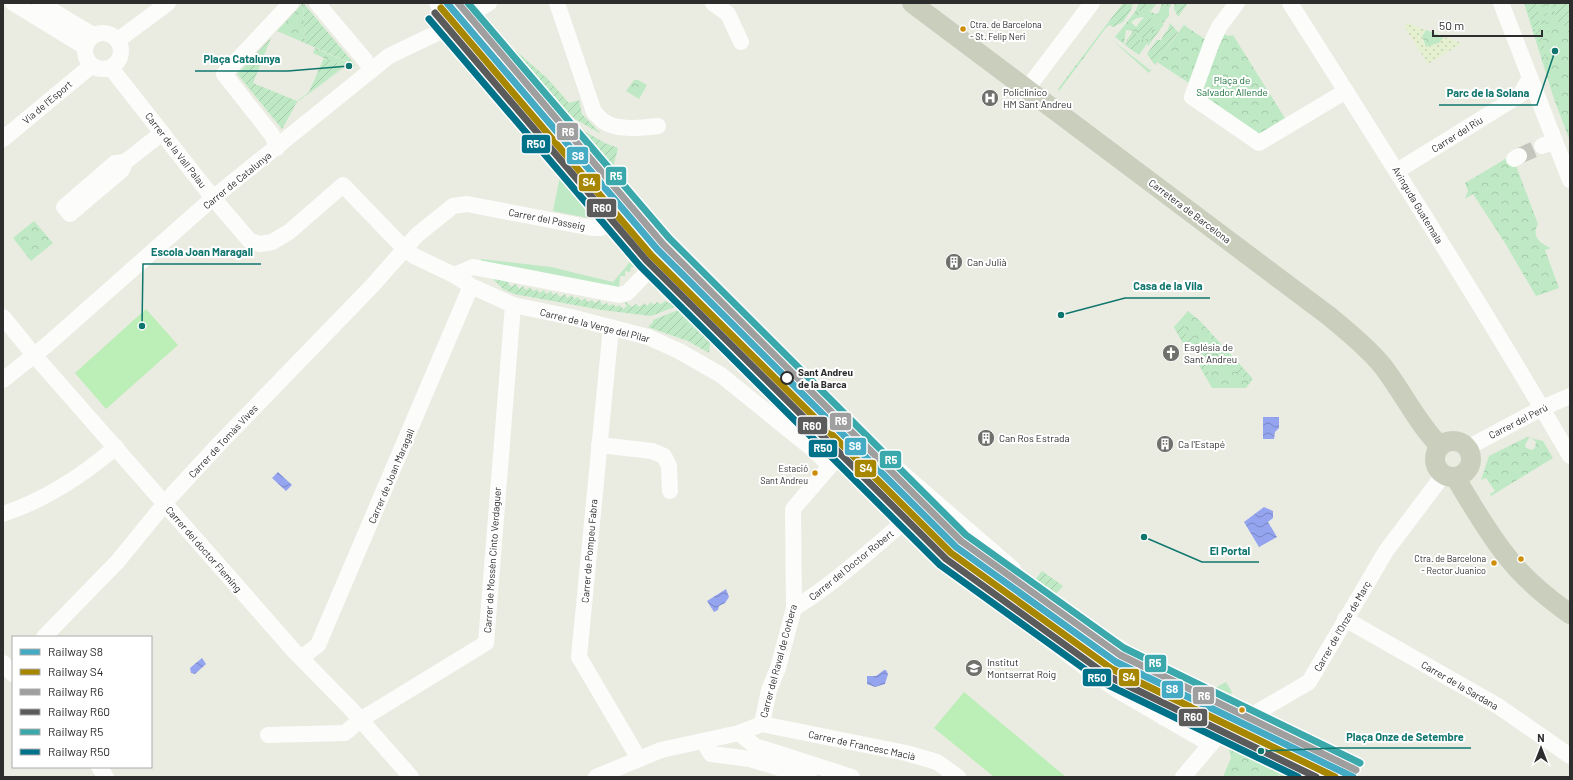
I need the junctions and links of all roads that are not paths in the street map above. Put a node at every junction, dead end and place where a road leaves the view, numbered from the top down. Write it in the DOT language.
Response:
graph roads {
  1 [pos="13,3"];
  2 [pos="40,3"];
  3 [pos="168,3"];
  4 [pos="291,3"];
  5 [pos="317,3"];
  6 [pos="436,3"];
  7 [pos="489,3"];
  8 [pos="557,3"];
  9 [pos="713,3"];
  10 [pos="912,3"];
  11 [pos="1092,3"];
  12 [pos="1237,3"];
  13 [pos="1290,3"];
  14 [pos="1501,3"];
  15 [pos="454,23"];
  16 [pos="118,40"];
  17 [pos="88,41"];
  18 [pos="741,42"];
  19 [pos="91,66"];
  20 [pos="111,68"];
  21 [pos="371,70"];
  22 [pos="1530,78"];
  23 [pos="1026,90"];
  24 [pos="1346,91"];
  25 [pos="658,126"];
  26 [pos="162,133"];
  27 [pos="3,139"];
  28 [pos="277,148"];
  29 [pos="125,162"];
  30 [pos="1397,171"];
  31 [pos="1570,180"];
  32 [pos="343,185"];
  33 [pos="213,198"];
  34 [pos="406,249"];
  35 [pos="454,276"];
  36 [pos="470,286"];
  37 [pos="513,305"];
  38 [pos="3,317"];
  39 [pos="611,327"];
  40 [pos="34,355"];
  41 [pos="3,380"];
  42 [pos="1570,396"];
  43 [pos="1542,408"];
  44 [pos="599,445"];
  45 [pos="1440,446"];
  46 [pos="116,448"];
  47 [pos="1467,448"];
  48 [pos="845,453"];
  49 [pos="1570,456"];
  50 [pos="830,466"];
  51 [pos="1449,475"];
  52 [pos="670,491"];
  53 [pos="927,496"];
  54 [pos="165,504"];
  55 [pos="3,514"];
  56 [pos="906,520"];
  57 [pos="795,591"];
  58 [pos="810,599"];
  59 [pos="794,608"];
  60 [pos="1570,614"];
  61 [pos="1345,619"];
  62 [pos="45,636"];
  63 [pos="301,658"];
  64 [pos="1181,689"];
  65 [pos="1164,718"];
  66 [pos="360,720"];
  67 [pos="1242,720"];
  68 [pos="762,724"];
  69 [pos="739,733"];
  70 [pos="268,735"];
  71 [pos="703,741"];
  72 [pos="1210,744"];
  73 [pos="1570,756"];
  74 [pos="639,759"];
  75 [pos="100,768"];
  76 [pos="106,777"];
  77 [pos="411,777"];
  78 [pos="596,777"];
  79 [pos="809,777"];
  80 [pos="852,777"];
  81 [pos="958,777"];
  82 [pos="1183,777"];
  1 -- 17 [label="street"];
  2 -- 17 [label="street"];
  3 -- 16 [label="street"];
  4 -- 28 [label="street"];
  5 -- 21 [label="street"];
  6 -- 15 [label="street"];
  7 -- 15 [label="street, Carrer de Catalunya"];
  8 -- 25 [label="street"];
  9 -- 18 [label="street"];
  10 -- 23 [label="main road, Carretera de Barcelona"];
  11 -- 23 [label="street"];
  12 -- 24 [label="street"];
  13 -- 24 [label="street, Avinguda Guatemala"];
  14 -- 22 [label="street"];
  15 -- 21 [label="street, Carrer de Catalunya"];
  16 -- 17 [label="street"];
  16 -- 20 [label="street"];
  17 -- 19 [label="street"];
  19 -- 20 [label="street"];
  19 -- 27 [label="street, Via de l'Esport"];
  20 -- 26 [label="street, Carrer de la Vall Palau"];
  21 -- 28 [label="street, Carrer de Catalunya"];
  22 -- 30 [label="street, Carrer del Riu"];
  22 -- 31 [label="street"];
  23 -- 45 [label="main road, Carretera de Barcelona"];
  24 -- 30 [label="street, Avinguda Guatemala"];
  26 -- 29 [label="street"];
  26 -- 33 [label="street, Carrer de la Vall Palau"];
  28 -- 33 [label="street, Carrer de Catalunya"];
  30 -- 43 [label="street, Avinguda Guatemala"];
  32 -- 33 [label="street, Carrer de la Vall Palau"];
  32 -- 34 [label="street, Carrer de la Verge del Pilar"];
  33 -- 40 [label="street, Carrer de Catalunya"];
  34 -- 35 [label="street, Carrer de la Verge del Pilar"];
  34 -- 35 [label="street, Carrer del Passeig"];
  34 -- 54 [label="street, Carrer de Tomàs Vives"];
  35 -- 36 [label="street, Carrer de la Verge del Pilar"];
  36 -- 37 [label="street, Carrer de la Verge del Pilar"];
  36 -- 63 [label="street, Carrer de Joan Maragall"];
  37 -- 39 [label="street, Carrer de la Verge del Pilar"];
  37 -- 66 [label="street, Carrer de Mossèn Cinto Verdaguer"];
  38 -- 40 [label="street, Carrer del doctor Fleming"];
  39 -- 44 [label="street, Carrer de Pompeu Fabra"];
  39 -- 50 [label="street, Carrer de la Verge del Pilar"];
  40 -- 41 [label="street, Carrer de Catalunya"];
  40 -- 46 [label="street, Carrer del doctor Fleming"];
  42 -- 43 [label="street, Carrer del Perú"];
  43 -- 47 [label="street, Carrer del Perú"];
  43 -- 49 [label="street, Avinguda Guatemala"];
  44 -- 52 [label="street"];
  44 -- 74 [label="street, Carrer de Pompeu Fabra"];
  45 -- 47 [label="main road"];
  45 -- 51 [label="main road"];
  46 -- 54 [label="street, Carrer del doctor Fleming"];
  46 -- 55 [label="street"];
  47 -- 51 [label="main road"];
  48 -- 50 [label="street, Carrer del Raval de Corbera"];
  48 -- 53 [label="street, Carrer del Raval de Corbera"];
  48 -- 56 [label="street"];
  50 -- 57 [label="street, Carrer del Raval de Corbera"];
  51 -- 60 [label="main road"];
  51 -- 61 [label="street, Carrer de l'Onze de Març"];
  53 -- 56 [label="street, Carrer del Doctor Robert"];
  53 -- 64 [label="street"];
  54 -- 62 [label="street, Carrer de Tomàs Vives"];
  54 -- 63 [label="street, Carrer del doctor Fleming"];
  56 -- 58 [label="street, Carrer del Doctor Robert"];
  56 -- 65 [label="street"];
  57 -- 58 [label="street, Carrer del Raval de Corbera"];
  57 -- 59 [label="street, Carrer del Raval de Corbera"];
  58 -- 59 [label="street, Carrer del Doctor Robert"];
  59 -- 68 [label="street, Carrer del Raval de Corbera"];
  61 -- 67 [label="street, Carrer de l'Onze de Març"];
  61 -- 73 [label="street, Carrer de la Sardana"];
  63 -- 66 [label="street, Carrer del doctor Fleming"];
  64 -- 65 [label="street"];
  64 -- 67 [label="street"];
  65 -- 72 [label="street"];
  66 -- 70 [label="street, Carrer de Mossèn Cinto Verdaguer"];
  66 -- 77 [label="street, Carrer del doctor Fleming"];
  67 -- 72 [label="street, Carrer de l'Onze de Març"];
  68 -- 69 [label="street, Carrer del Raval de Corbera"];
  68 -- 81 [label="street, Carrer de Francesc Macià"];
  69 -- 71 [label="street, Carrer del Raval de Corbera"];
  69 -- 80 [label="street"];
  71 -- 74 [label="street, Carrer del Raval de Corbera"];
  71 -- 79 [label="street"];
  72 -- 82 [label="street, Carrer de l'Onze de Març"];
  74 -- 78 [label="street, Carrer del Raval de Corbera"];
  75 -- 76 [label="street"];
}
